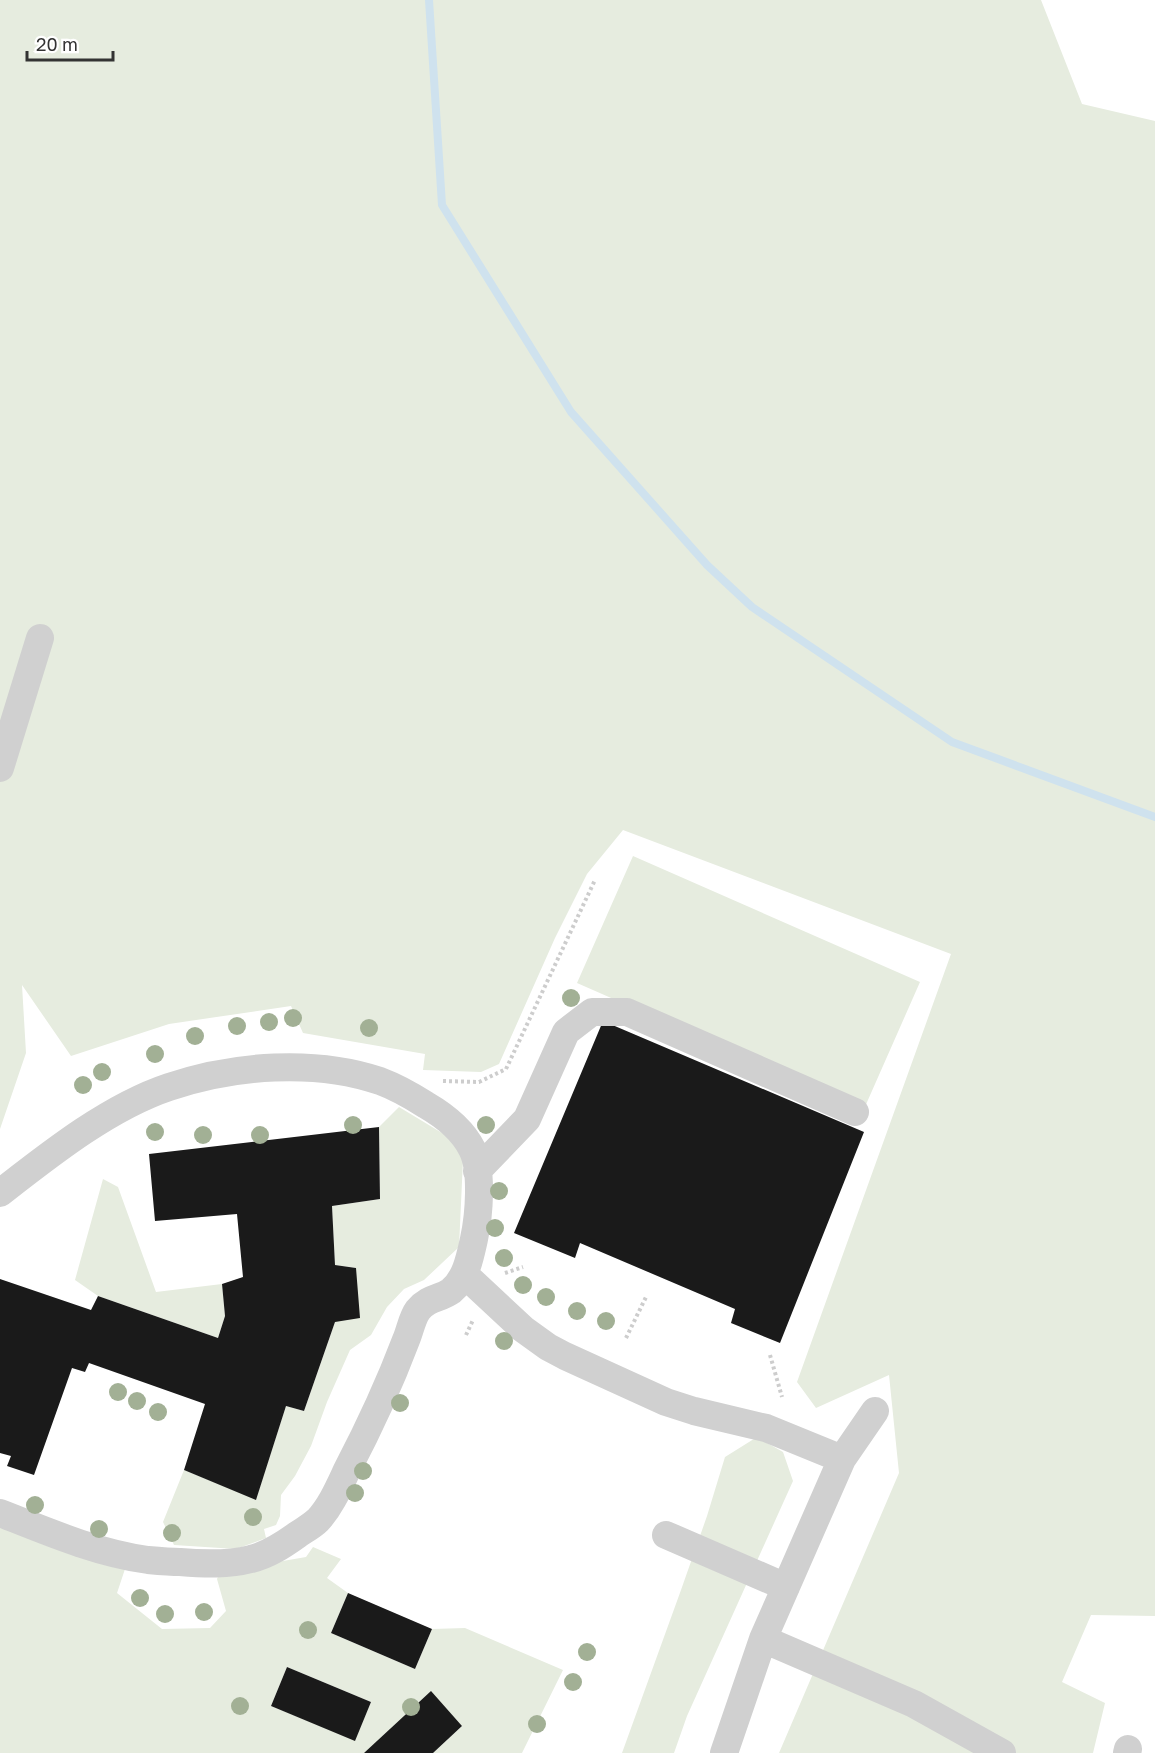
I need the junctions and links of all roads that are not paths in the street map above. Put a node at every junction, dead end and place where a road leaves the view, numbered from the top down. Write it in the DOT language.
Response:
graph roads {
  1 [pos="40,638"];
  2 [pos="0,768"];
  3 [pos="855,1112"];
  4 [pos="477,1171"];
  5 [pos="0,1193"];
  6 [pos="464,1274"];
  7 [pos="875,1411"];
  8 [pos="842,1460"];
  9 [pos="0,1513"];
  10 [pos="666,1536"];
  11 [pos="786,1587"];
  12 [pos="764,1639"];
  13 [pos="724,1753"];
  14 [pos="1002,1753"];
  1 -- 2 [label="street"];
  3 -- 4 [label="street"];
  4 -- 5 [label="street"];
  4 -- 6 [label="street"];
  6 -- 8 [label="street"];
  6 -- 9 [label="street"];
  7 -- 8 [label="street"];
  8 -- 11 [label="street"];
  10 -- 11 [label="street"];
  11 -- 12 [label="street"];
  12 -- 13 [label="street"];
  12 -- 14 [label="street"];
}
